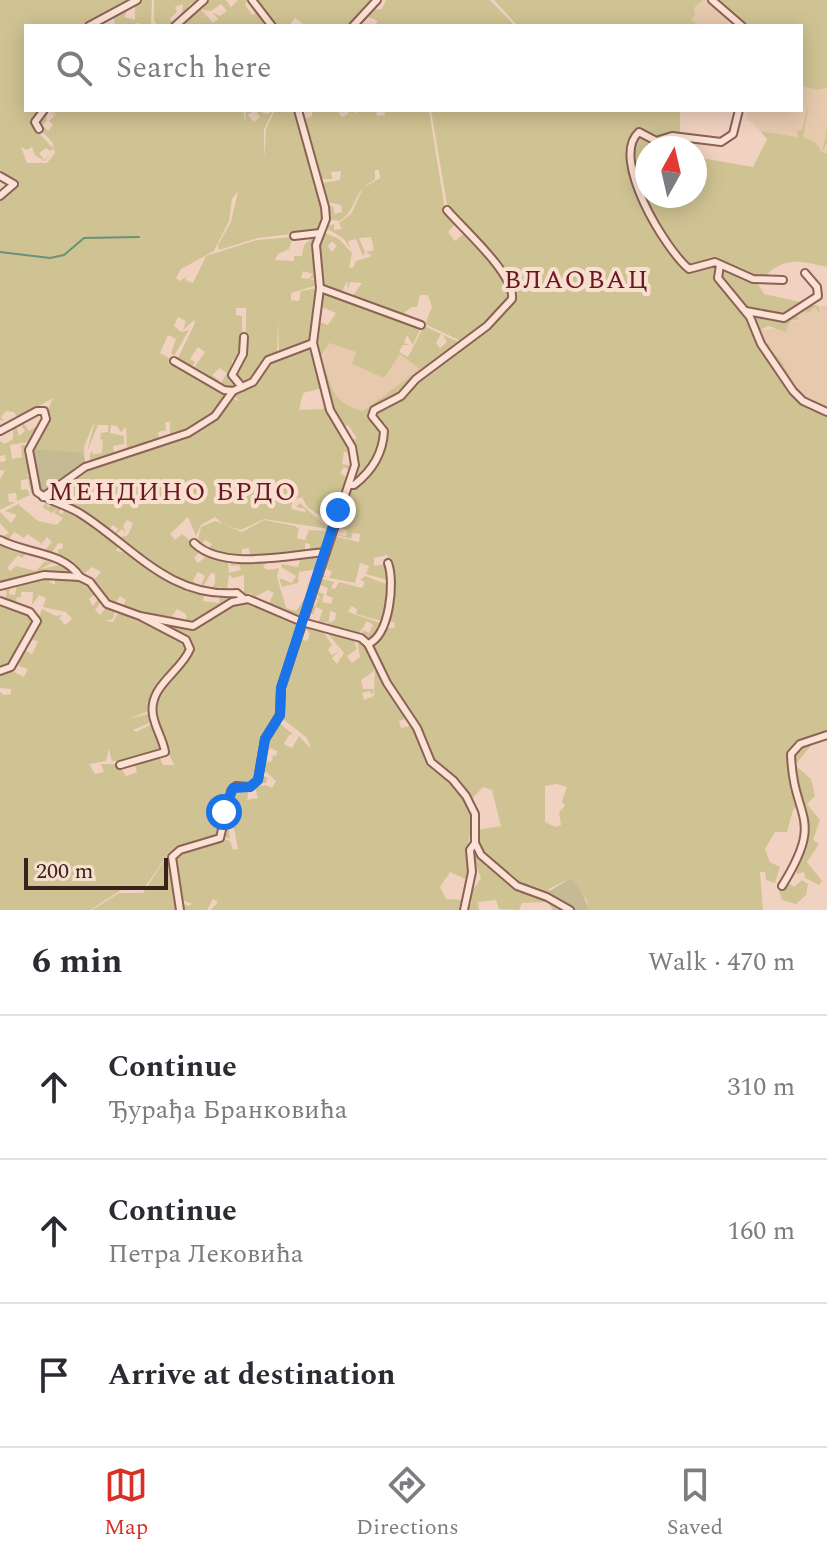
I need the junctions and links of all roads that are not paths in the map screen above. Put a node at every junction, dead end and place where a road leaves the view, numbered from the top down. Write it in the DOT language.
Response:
graph roads {
  1 [pos="137,0"];
  2 [pos="204,0"];
  3 [pos="252,0"];
  4 [pos="377,0"];
  5 [pos="712,0"];
  6 [pos="93,24"];
  7 [pos="177,24"];
  8 [pos="270,24"];
  9 [pos="355,24"];
  10 [pos="740,24"];
  11 [pos="42,112"];
  12 [pos="299,112"];
  13 [pos="738,112"];
  14 [pos="39,129"];
  15 [pos="0,176"];
  16 [pos="0,196"];
  17 [pos="447,210"];
  18 [pos="320,233"];
  19 [pos="294,236"];
  20 [pos="720,265"];
  21 [pos="805,273"];
  22 [pos="783,280"];
  23 [pos="320,288"];
  24 [pos="746,311"];
  25 [pos="421,325"];
  26 [pos="244,337"];
  27 [pos="313,343"];
  28 [pos="174,361"];
  29 [pos="242,387"];
  30 [pos="233,391"];
  31 [pos="827,412"];
  32 [pos="0,431"];
  33 [pos="349,485"];
  34 [pos="43,497"];
  35 [pos="0,540"];
  36 [pos="194,543"];
  37 [pos="326,552"];
  38 [pos="388,563"];
  39 [pos="80,577"];
  40 [pos="0,586"];
  41 [pos="243,598"];
  42 [pos="0,601"];
  43 [pos="140,616"];
  44 [pos="302,622"];
  45 [pos="368,644"];
  46 [pos="0,671"];
  47 [pos="827,735"];
  48 [pos="120,765"];
  49 [pos="475,843"];
  50 [pos="782,886"];
  51 [pos="180,910"];
  52 [pos="464,910"];
  53 [pos="570,910"];
  1 -- 6 [label="street"];
  2 -- 7 [label="street"];
  3 -- 8 [label="street"];
  4 -- 9 [label="street"];
  5 -- 10 [label="street"];
  11 -- 14 [label="street"];
  12 -- 18 [label="street"];
  13 -- 20 [label="street"];
  15 -- 16 [label="street"];
  17 -- 33 [label="street"];
  18 -- 19 [label="street"];
  18 -- 23 [label="street"];
  20 -- 22 [label="street"];
  20 -- 24 [label="street"];
  21 -- 24 [label="street"];
  23 -- 25 [label="street"];
  23 -- 27 [label="street"];
  24 -- 31 [label="street"];
  26 -- 29 [label="street"];
  27 -- 29 [label="street"];
  27 -- 33 [label="street"];
  28 -- 30 [label="street"];
  29 -- 30 [label="street"];
  30 -- 34 [label="street"];
  32 -- 34 [label="street"];
  33 -- 37 [label="street"];
  34 -- 41 [label="street"];
  35 -- 39 [label="street"];
  36 -- 37 [label="street"];
  37 -- 44 [label="street"];
  38 -- 45 [label="street"];
  39 -- 40 [label="street"];
  39 -- 43 [label="street"];
  41 -- 43 [label="street"];
  41 -- 44 [label="street"];
  42 -- 46 [label="street"];
  43 -- 48 [label="street"];
  44 -- 45 [label="street"];
  44 -- 51 [label="street"];
  45 -- 49 [label="street"];
  47 -- 50 [label="street"];
  49 -- 52 [label="street"];
  49 -- 53 [label="street"];
}
